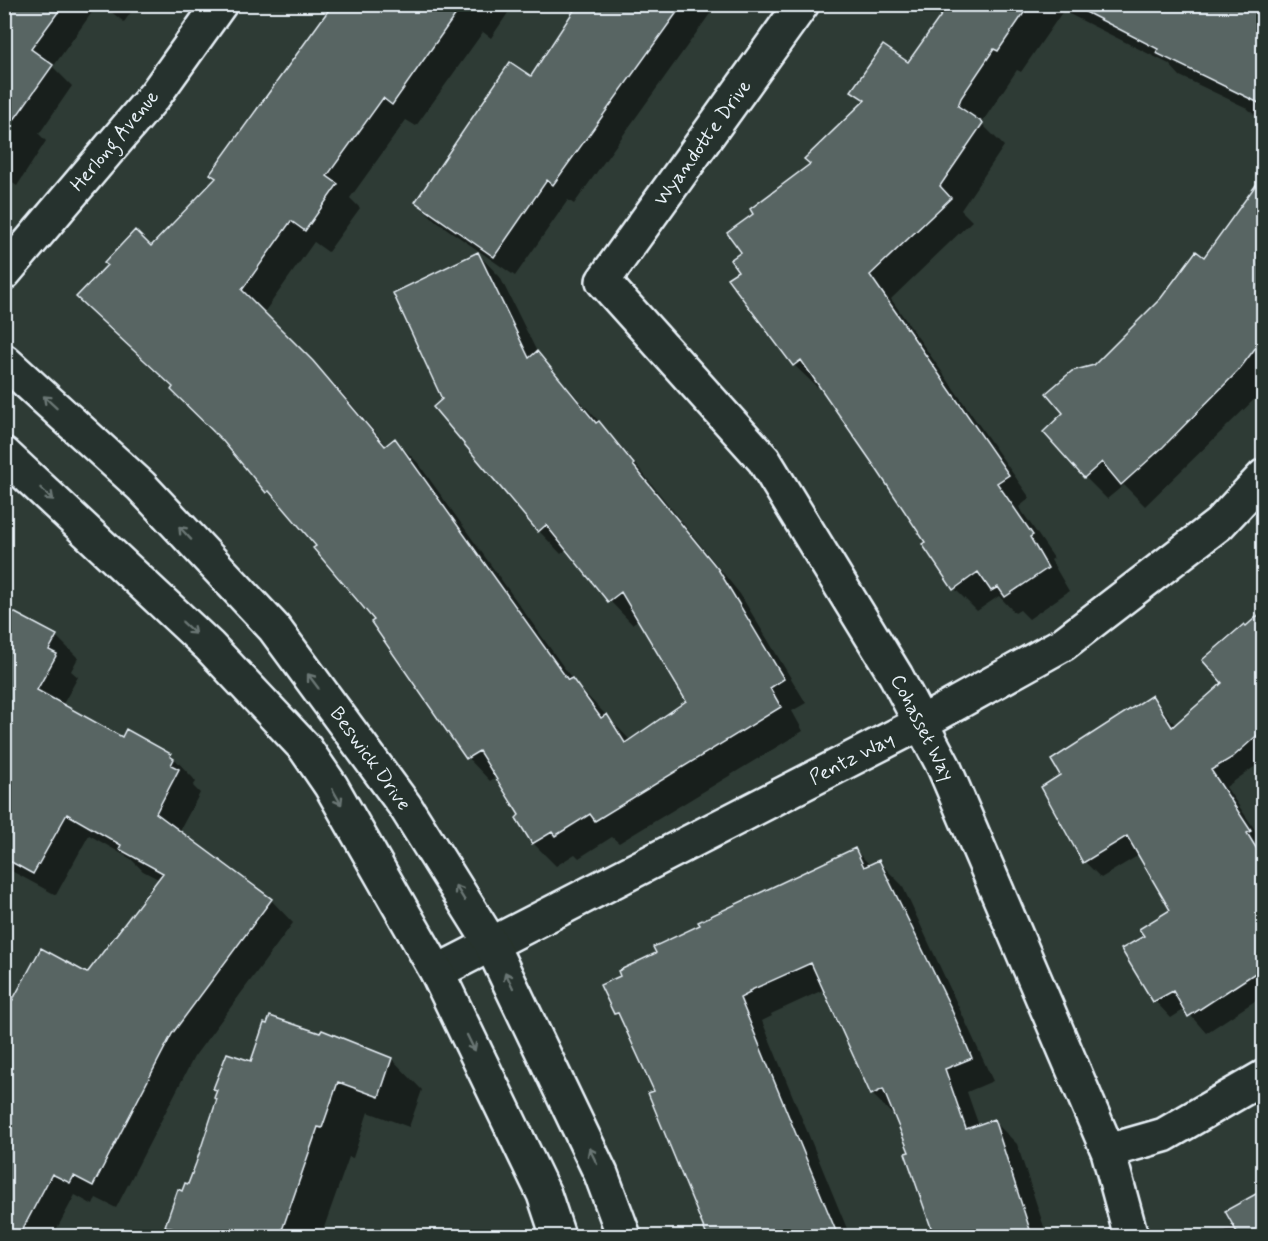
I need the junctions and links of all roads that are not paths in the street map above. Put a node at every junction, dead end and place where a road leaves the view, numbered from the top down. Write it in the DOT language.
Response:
graph roads {
  1 [pos="220,4"];
  2 [pos="802,4"];
  3 [pos="4,273"];
  4 [pos="603,281"];
  5 [pos="4,361"];
  6 [pos="4,454"];
  7 [pos="1263,476"];
  8 [pos="921,723"];
  9 [pos="490,942"];
  10 [pos="437,972"];
  11 [pos="1263,1077"];
  12 [pos="1108,1151"];
  13 [pos="558,1236"];
  14 [pos="624,1236"];
  15 [pos="1131,1236"];
  1 -- 3 [label="street, Herlong Avenue"];
  2 -- 4 [label="street, Wyandotte Drive"];
  4 -- 8 [label="street, Cohasset Way"];
  9 -- 5 [label="street, Beswick Drive, one-way"];
  6 -- 10 [label="street, one-way"];
  7 -- 8 [label="street, Pentz Way"];
  8 -- 9 [label="street, Pentz Way"];
  8 -- 12 [label="street, Cohasset Way"];
  9 -- 10 [label="street, Pentz Way"];
  14 -- 9 [label="street, Beswick Drive, one-way"];
  10 -- 13 [label="street, one-way"];
  11 -- 12 [label="street"];
  12 -- 15 [label="street, Cohasset Way"];
}
